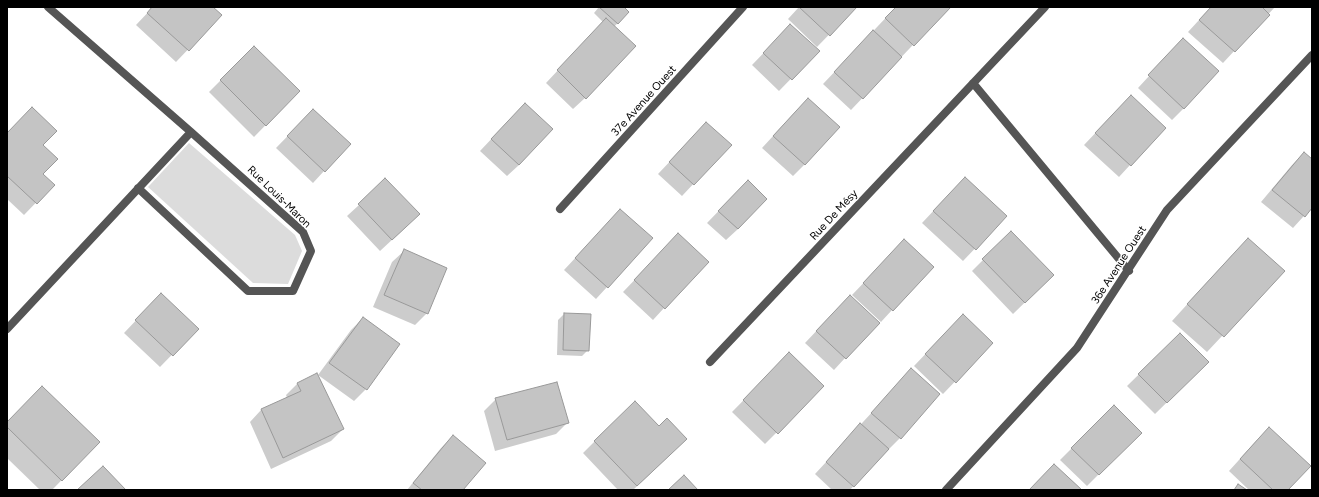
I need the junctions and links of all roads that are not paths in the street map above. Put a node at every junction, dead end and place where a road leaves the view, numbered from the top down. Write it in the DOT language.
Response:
graph roads {
  1 [pos="48,7"];
  2 [pos="743,7"];
  3 [pos="1045,7"];
  4 [pos="1312,55"];
  5 [pos="973,83"];
  6 [pos="191,132"];
  7 [pos="138,188"];
  8 [pos="560,209"];
  9 [pos="1129,271"];
  10 [pos="7,329"];
  11 [pos="710,362"];
  12 [pos="946,490"];
  1 -- 6 [label="street, Rue Louis-Maron"];
  2 -- 8 [label="street, 37e Avenue Ouest"];
  3 -- 5 [label="street, Rue De Mésy"];
  4 -- 9 [label="street, 36e Avenue Ouest"];
  5 -- 9 [label="street"];
  5 -- 11 [label="street, Rue De Mésy"];
  6 -- 7 [label="street"];
  6 -- 7 [label="street, Rue Louis-Maron"];
  7 -- 10 [label="street"];
  9 -- 12 [label="street, 36e Avenue Ouest"];
}
